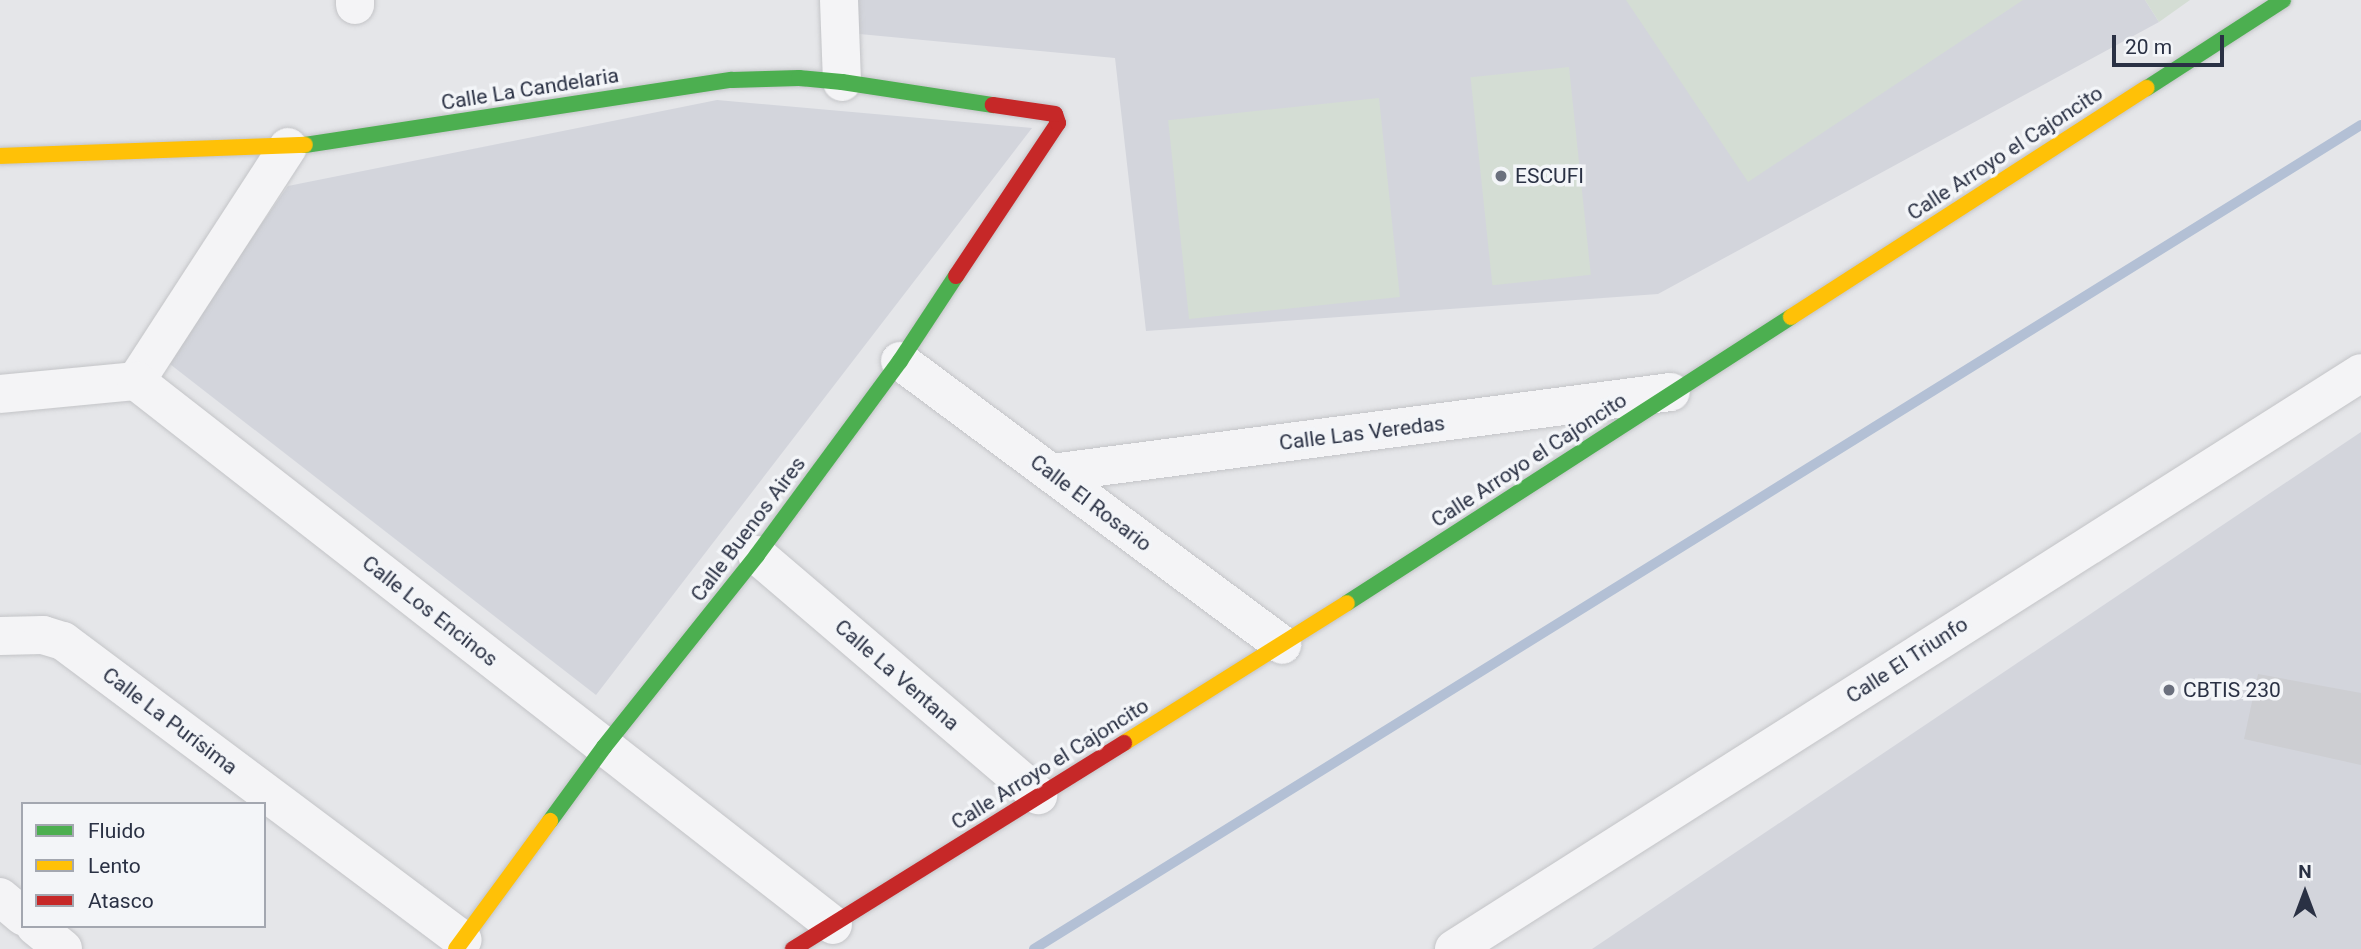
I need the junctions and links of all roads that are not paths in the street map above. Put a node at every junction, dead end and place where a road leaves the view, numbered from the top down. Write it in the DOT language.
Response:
graph roads {
  1 [pos="839,0"];
  2 [pos="2283,0"];
  3 [pos="842,82"];
  4 [pos="1058,123"];
  5 [pos="288,147"];
  6 [pos="0,156"];
  7 [pos="900,361"];
  8 [pos="2361,373"];
  9 [pos="136,381"];
  10 [pos="1671,392"];
  11 [pos="0,394"];
  12 [pos="1052,473"];
  13 [pos="757,555"];
  14 [pos="0,636"];
  15 [pos="1282,645"];
  16 [pos="604,747"];
  17 [pos="1038,795"];
  18 [pos="0,897"];
  19 [pos="21,914"];
  20 [pos="833,925"];
  21 [pos="37,928"];
  22 [pos="459,945"];
  23 [pos="63,949"];
  24 [pos="793,949"];
  25 [pos="1454,949"];
  1 -- 3 [label="street"];
  2 -- 10 [label="street, Calle Arroyo el Cajoncito"];
  3 -- 4 [label="street, Calle La Candelaria"];
  3 -- 5 [label="street, Calle La Candelaria"];
  4 -- 7 [label="street, Calle Buenos Aires"];
  5 -- 6 [label="street, Calle La Candelaria"];
  5 -- 9 [label="street"];
  7 -- 12 [label="street, Calle El Rosario"];
  7 -- 13 [label="street, Calle Buenos Aires"];
  8 -- 25 [label="street, Calle El Triunfo"];
  9 -- 11 [label="street"];
  9 -- 16 [label="street, Calle Los Encinos"];
  10 -- 12 [label="street, Calle Las Veredas"];
  10 -- 15 [label="street, Calle Arroyo el Cajoncito"];
  12 -- 15 [label="street, Calle El Rosario"];
  13 -- 16 [label="street, Calle Buenos Aires"];
  13 -- 17 [label="street, Calle La Ventana"];
  14 -- 22 [label="street, Calle La Purísima"];
  15 -- 17 [label="street, Calle Arroyo el Cajoncito"];
  16 -- 20 [label="street, Calle Los Encinos"];
  16 -- 22 [label="street, Calle Buenos Aires"];
  17 -- 20 [label="street, Calle Arroyo el Cajoncito"];
  18 -- 19 [label="street"];
  20 -- 24 [label="street, Calle Arroyo el Cajoncito"];
  21 -- 23 [label="street"];
}
